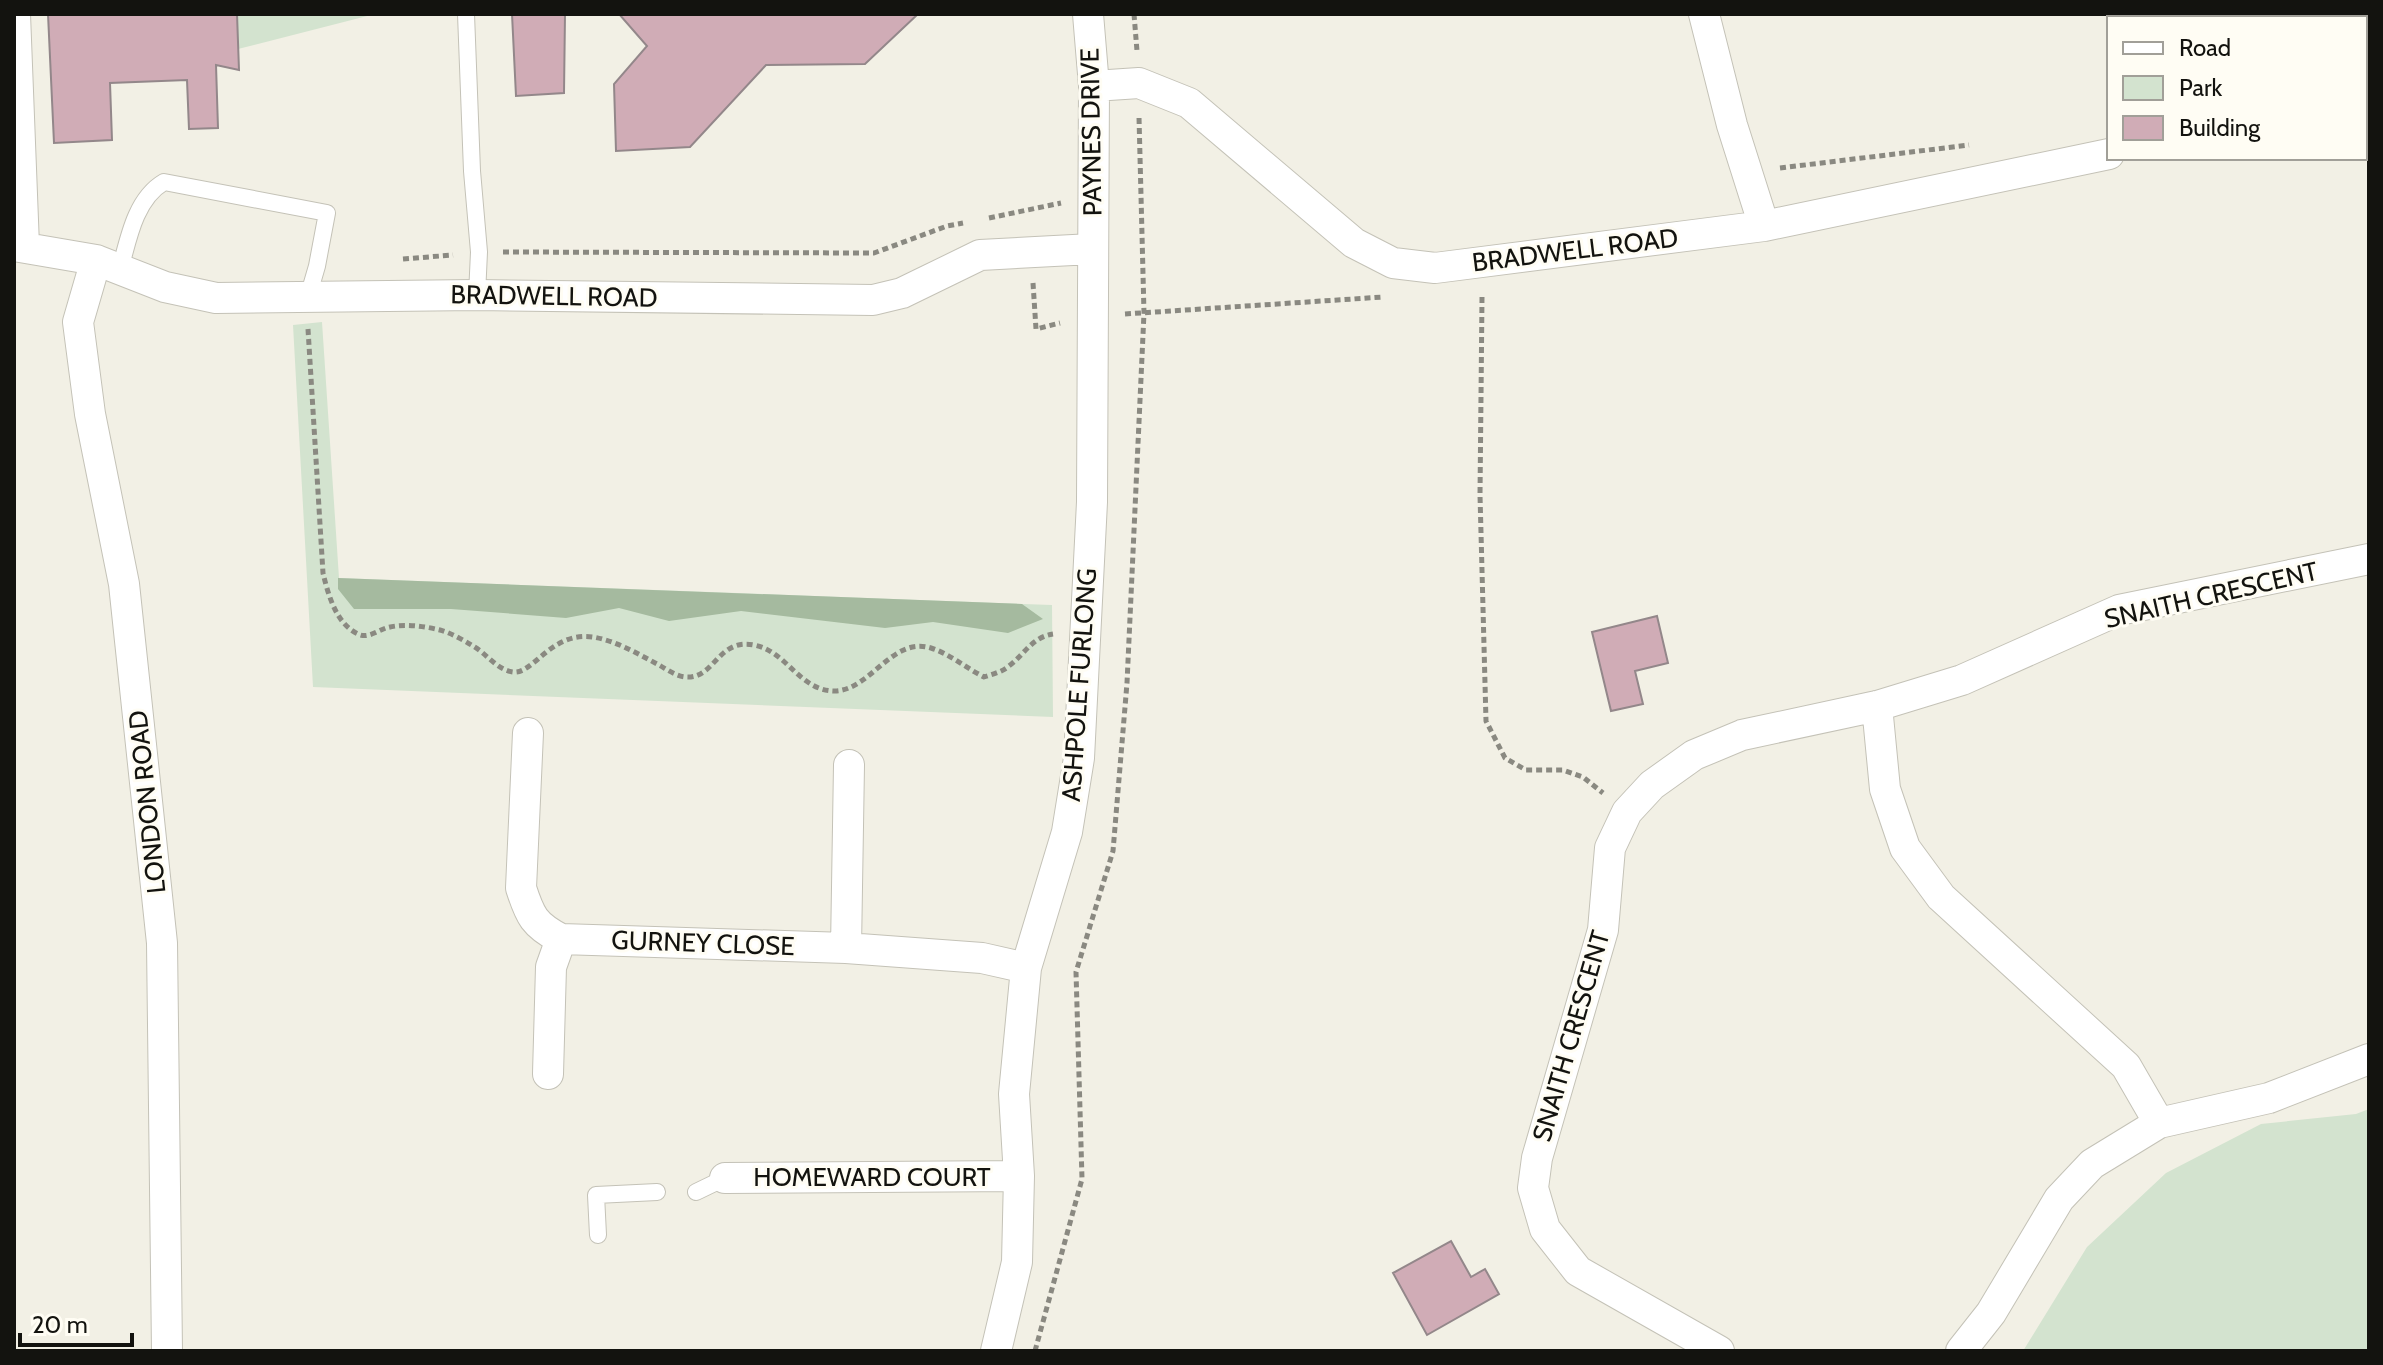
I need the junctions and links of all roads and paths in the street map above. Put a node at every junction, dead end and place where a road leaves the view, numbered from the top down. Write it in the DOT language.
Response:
graph roads {
  1 [pos="15,14"];
  2 [pos="466,14"];
  3 [pos="1088,14"];
  4 [pos="1704,14"];
  5 [pos="1094,86"];
  6 [pos="1983,144"];
  7 [pos="2107,154"];
  8 [pos="1748,171"];
  9 [pos="1139,179"];
  10 [pos="1094,195"];
  11 [pos="987,218"];
  12 [pos="974,221"];
  13 [pos="1764,226"];
  14 [pos="19,246"];
  15 [pos="1092,249"];
  16 [pos="479,252"];
  17 [pos="391,260"];
  18 [pos="108,265"];
  19 [pos="1482,290"];
  20 [pos="477,295"];
  21 [pos="1392,296"];
  22 [pos="305,297"];
  23 [pos="1144,313"];
  24 [pos="2369,559"];
  25 [pos="1085,628"];
  26 [pos="1877,706"];
  27 [pos="528,733"];
  28 [pos="849,765"];
  29 [pos="1627,812"];
  30 [pos="561,939"];
  31 [pos="846,948"];
  32 [pos="1026,968"];
  33 [pos="2369,1059"];
  34 [pos="548,1074"];
  35 [pos="2159,1123"];
  36 [pos="1019,1176"];
  37 [pos="725,1178"];
  38 [pos="657,1192"];
  39 [pos="696,1192"];
  40 [pos="598,1235"];
  41 [pos="167,1351"];
  42 [pos="996,1351"];
  43 [pos="1719,1351"];
  44 [pos="1961,1351"];
  1 -- 14 [label="street"];
  2 -- 16 [label="lane"];
  3 -- 5 [label="street, PAYNES DRIVE"];
  4 -- 8 [label="street"];
  5 -- 10 [label="street, PAYNES DRIVE"];
  5 -- 13 [label="street, BRADWELL ROAD"];
  6 -- 8 [label="path"];
  7 -- 13 [label="street, BRADWELL ROAD"];
  8 -- 13 [label="street"];
  9 -- 10 [label="path"];
  10 -- 11 [label="path"];
  10 -- 15 [label="street, PAYNES DRIVE"];
  12 -- 16 [label="path"];
  14 -- 18 [label="street, BRADWELL ROAD"];
  15 -- 20 [label="street, BRADWELL ROAD"];
  15 -- 25 [label="street, ASHPOLE FURLONG"];
  16 -- 17 [label="path"];
  16 -- 20 [label="lane"];
  18 -- 22 [label="street, BRADWELL ROAD"];
  18 -- 22 [label="lane"];
  18 -- 41 [label="street, LONDON ROAD"];
  19 -- 29 [label="path"];
  20 -- 22 [label="street, BRADWELL ROAD"];
  21 -- 23 [label="path"];
  22 -- 25 [label="path"];
  24 -- 26 [label="street, SNAITH CRESCENT"];
  25 -- 32 [label="street, ASHPOLE FURLONG"];
  26 -- 29 [label="street, SNAITH CRESCENT"];
  26 -- 35 [label="street"];
  27 -- 30 [label="street"];
  28 -- 31 [label="street"];
  29 -- 43 [label="street, SNAITH CRESCENT"];
  30 -- 31 [label="street, GURNEY CLOSE"];
  30 -- 34 [label="street"];
  31 -- 32 [label="street, GURNEY CLOSE"];
  32 -- 36 [label="street, ASHPOLE FURLONG"];
  33 -- 35 [label="street"];
  35 -- 44 [label="street"];
  36 -- 37 [label="street, HOMEWARD COURT"];
  36 -- 42 [label="street, ASHPOLE FURLONG"];
  37 -- 39 [label="lane"];
  38 -- 40 [label="lane"];
}
